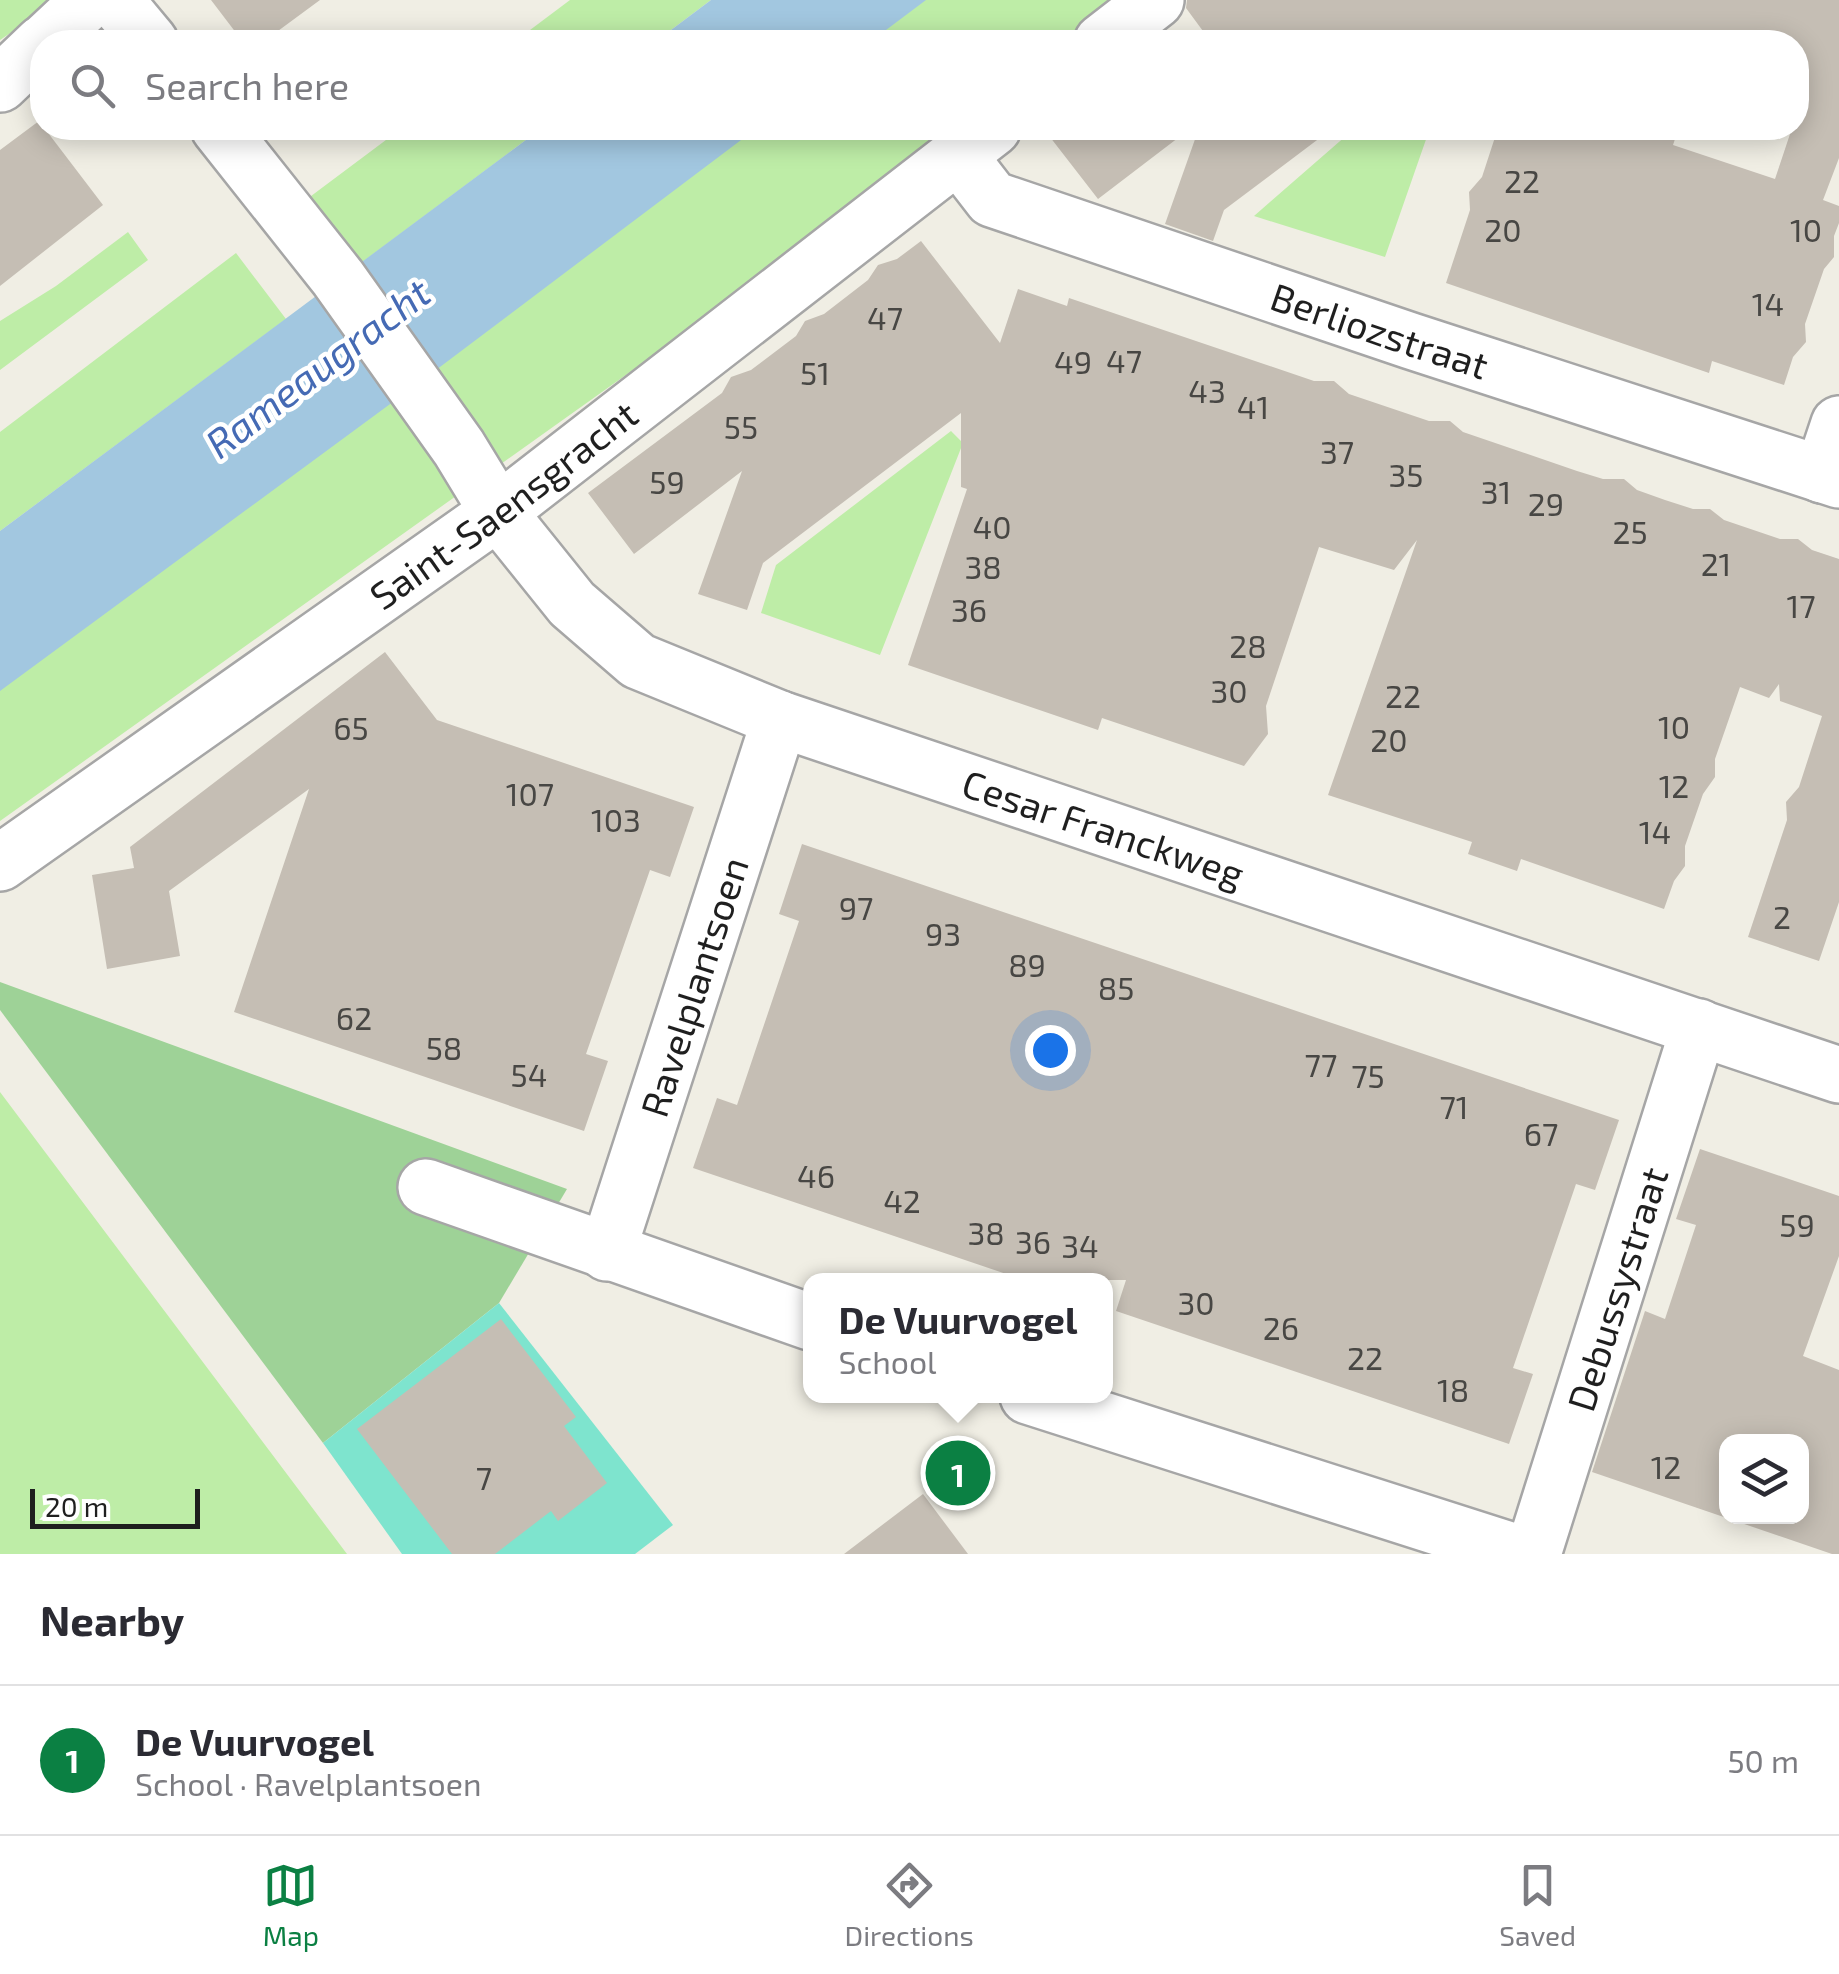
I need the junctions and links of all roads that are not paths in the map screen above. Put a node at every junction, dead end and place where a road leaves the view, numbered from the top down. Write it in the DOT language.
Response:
graph roads {
  1 [pos="90,0"];
  2 [pos="115,0"];
  3 [pos="1156,0"];
  4 [pos="59,30"];
  5 [pos="140,30"];
  6 [pos="1117,30"];
  7 [pos="30,57"];
  8 [pos="0,84"];
  9 [pos="229,140"];
  10 [pos="975,141"];
  11 [pos="1839,424"];
  12 [pos="1831,478"];
  13 [pos="498,512"];
  14 [pos="780,719"];
  15 [pos="0,863"];
  16 [pos="1699,1027"];
  17 [pos="1839,1075"];
  18 [pos="426,1188"];
  19 [pos="607,1252"];
  20 [pos="803,1320"];
  21 [pos="1050,1403"];
  22 [pos="1522,1554"];
  23 [pos="1533,1554"];
  1 -- 4 [label="street"];
  2 -- 5 [label="street"];
  3 -- 6 [label="street"];
  7 -- 8 [label="street"];
  9 -- 13 [label="street, Cesar Franckweg"];
  10 -- 12 [label="street, Berliozstraat"];
  10 -- 13 [label="street, Saint-Saensgracht"];
  11 -- 12 [label="street, Berliozstraat"];
  13 -- 14 [label="street, Cesar Franckweg"];
  13 -- 15 [label="street, Saint-Saensgracht"];
  14 -- 16 [label="street, Cesar Franckweg"];
  14 -- 19 [label="street, Ravelplantsoen"];
  16 -- 17 [label="street, Cesar Franckweg"];
  16 -- 23 [label="street, Debussystraat"];
  18 -- 19 [label="street"];
  19 -- 20 [label="street"];
  21 -- 22 [label="street"];
}
